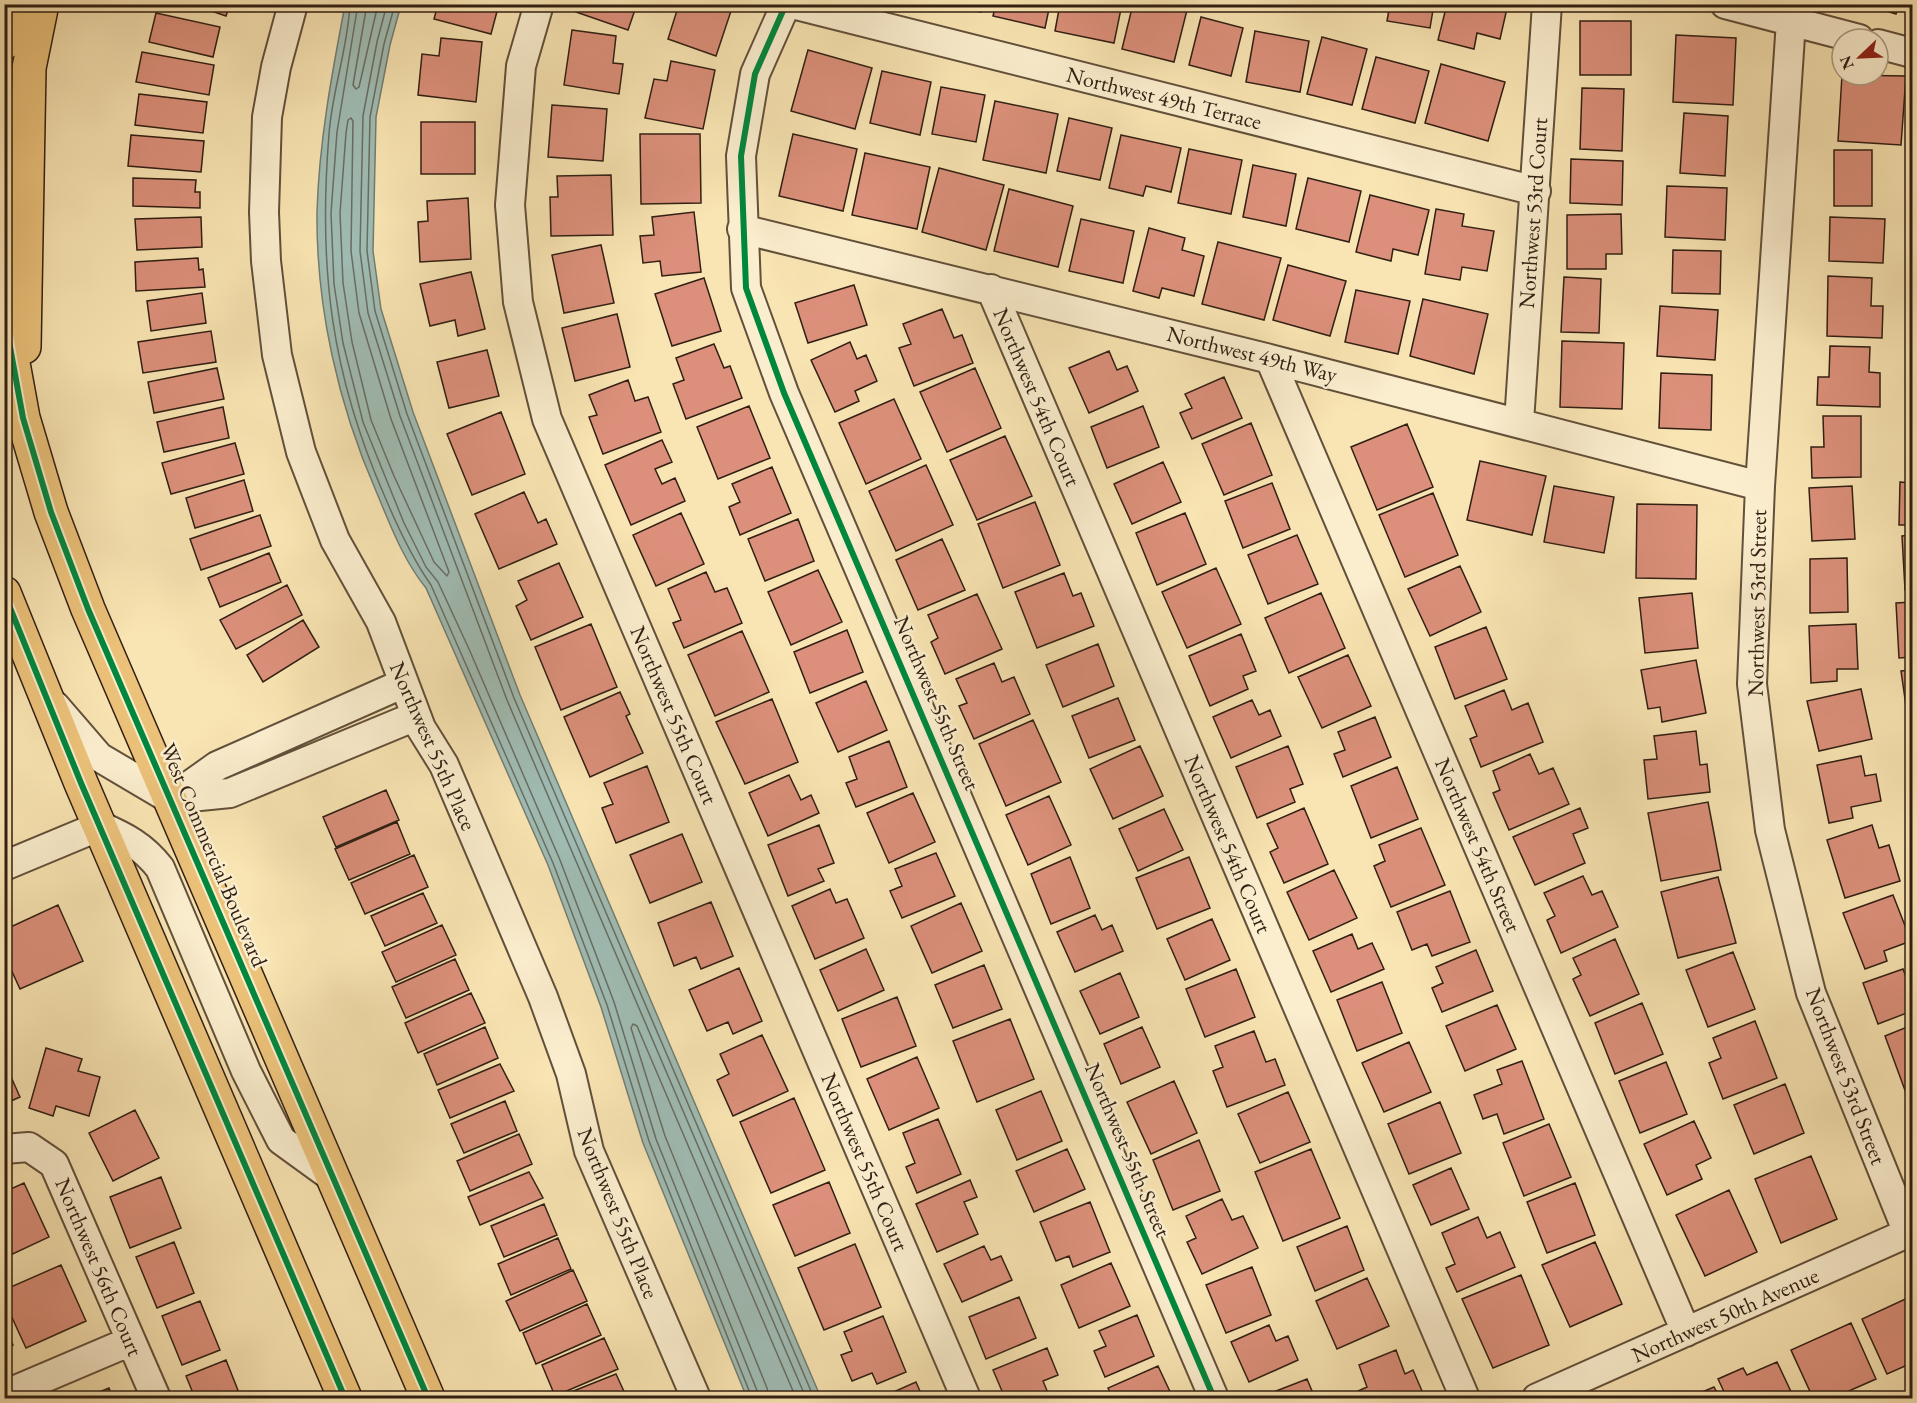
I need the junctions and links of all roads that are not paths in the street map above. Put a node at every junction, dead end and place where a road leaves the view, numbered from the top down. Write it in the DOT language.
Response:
graph roads {
  1 [pos="10,4"];
  2 [pos="42,4"];
  3 [pos="293,4"];
  4 [pos="539,4"];
  5 [pos="786,4"];
  6 [pos="792,4"];
  7 [pos="1547,4"];
  8 [pos="1725,4"];
  9 [pos="1791,21"];
  10 [pos="1830,31"];
  11 [pos="4,43"];
  12 [pos="1890,47"];
  13 [pos="1912,53"];
  14 [pos="1536,191"];
  15 [pos="742,229"];
  16 [pos="991,289"];
  17 [pos="4,314"];
  18 [pos="1270,359"];
  19 [pos="22,418"];
  20 [pos="1519,422"];
  21 [pos="1760,486"];
  22 [pos="4,593"];
  23 [pos="402,684"];
  24 [pos="46,696"];
  25 [pos="416,716"];
  26 [pos="170,799"];
  27 [pos="100,826"];
  28 [pos="4,866"];
  29 [pos="16,1148"];
  30 [pos="332,1177"];
  31 [pos="1910,1232"];
  32 [pos="1686,1332"];
  33 [pos="131,1341"];
  34 [pos="4,1395"];
  35 [pos="156,1398"];
  36 [pos="345,1398"];
  37 [pos="428,1398"];
  38 [pos="696,1398"];
  39 [pos="966,1398"];
  40 [pos="1214,1398"];
  41 [pos="1465,1398"];
  42 [pos="1537,1398"];
  1 -- 11 [label="highway"];
  2 -- 19 [label="highway"];
  3 -- 23 [label="street, Northwest 55th Place"];
  4 -- 39 [label="street, Northwest 55th Court"];
  5 -- 15 [label="street, Northwest 55th Street"];
  6 -- 14 [label="street, Northwest 49th Terrace"];
  7 -- 14 [label="street, Northwest 53rd Court"];
  8 -- 9 [label="street"];
  9 -- 10 [label="street"];
  9 -- 21 [label="street, Northwest 53rd Street"];
  12 -- 13 [label="street"];
  14 -- 20 [label="street, Northwest 53rd Court"];
  15 -- 16 [label="street, Northwest 49th Way"];
  15 -- 40 [label="street, Northwest 55th Street"];
  16 -- 18 [label="street, Northwest 49th Way"];
  16 -- 41 [label="street, Northwest 54th Court"];
  17 -- 19 [label="highway, West Commercial Boulevard"];
  18 -- 20 [label="street, Northwest 49th Way"];
  18 -- 32 [label="street, Northwest 54th Street"];
  19 -- 26 [label="highway, West Commercial Boulevard"];
  20 -- 21 [label="street, Northwest 49th Way"];
  21 -- 31 [label="street, Northwest 53rd Street"];
  22 -- 24 [label="highway, West Commercial Boulevard"];
  23 -- 25 [label="street, Northwest 55th Place"];
  23 -- 26 [label="street"];
  24 -- 26 [label="street, West Commercial Boulevard"];
  24 -- 27 [label="highway, West Commercial Boulevard"];
  25 -- 26 [label="street"];
  25 -- 38 [label="street, Northwest 55th Place"];
  26 -- 30 [label="highway, West Commercial Boulevard"];
  27 -- 28 [label="street"];
  27 -- 30 [label="street"];
  27 -- 36 [label="highway, West Commercial Boulevard"];
  29 -- 33 [label="street, Northwest 56th Court"];
  30 -- 37 [label="highway, West Commercial Boulevard"];
  31 -- 32 [label="street, Northwest 50th Avenue"];
  32 -- 42 [label="street, Northwest 50th Avenue"];
  33 -- 34 [label="street"];
  33 -- 35 [label="street, Northwest 56th Court"];
}
